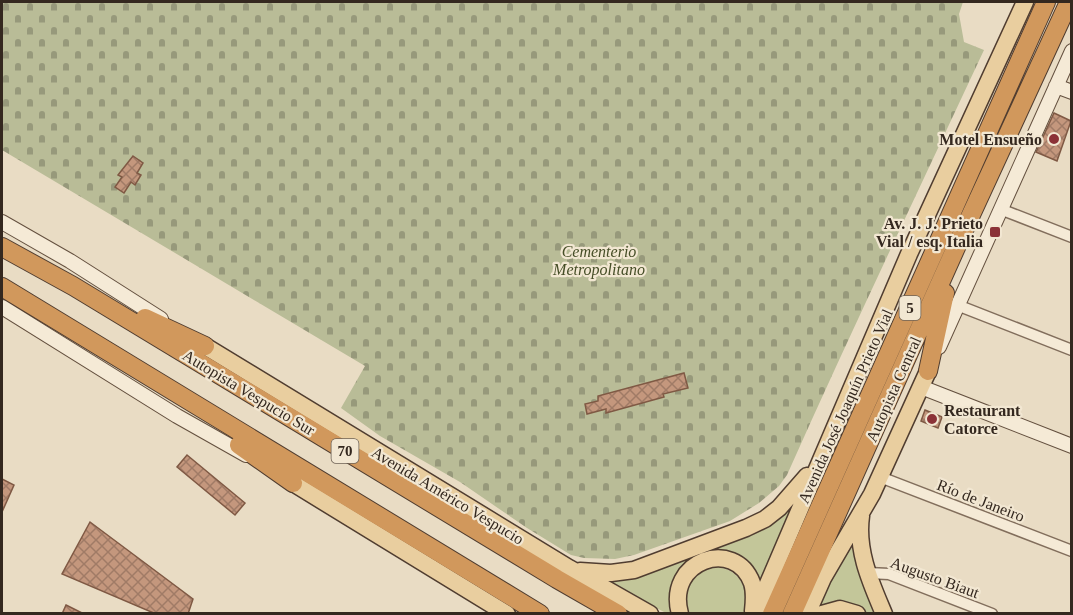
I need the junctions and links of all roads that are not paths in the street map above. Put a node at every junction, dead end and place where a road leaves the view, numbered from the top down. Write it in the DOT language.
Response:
graph roads {
  1 [pos="1025,2"];
  2 [pos="1046,2"];
  3 [pos="1069,2"];
  4 [pos="1071,51"];
  5 [pos="1056,86"];
  6 [pos="1071,92"];
  7 [pos="1000,209"];
  8 [pos="2,215"];
  9 [pos="2,222"];
  10 [pos="21,232"];
  11 [pos="1071,237"];
  12 [pos="958,243"];
  13 [pos="2,247"];
  14 [pos="73,286"];
  15 [pos="2,287"];
  16 [pos="957,305"];
  17 [pos="2,309"];
  18 [pos="206,346"];
  19 [pos="1071,350"];
  20 [pos="928,370"];
  21 [pos="142,373"];
  22 [pos="921,387"];
  23 [pos="1071,446"];
  24 [pos="826,447"];
  25 [pos="880,477"];
  26 [pos="293,483"];
  27 [pos="861,516"];
  28 [pos="1071,551"];
  29 [pos="569,568"];
  30 [pos="868,573"];
  31 [pos="495,608"];
  32 [pos="507,614"];
  33 [pos="540,614"];
  34 [pos="618,614"];
  35 [pos="650,614"];
  36 [pos="681,614"];
  37 [pos="754,614"];
  38 [pos="772,614"];
  39 [pos="792,614"];
  40 [pos="807,614"];
  41 [pos="822,614"];
  42 [pos="857,614"];
  43 [pos="884,614"];
  44 [pos="992,614"];
  1 -- 24 [label="main road, Avenida José Joaquín Prieto Vial"];
  2 -- 38 [label="highway, Autopista Central / 5"];
  3 -- 12 [label="highway, Autopista Central / 5"];
  4 -- 5 [label="main road"];
  5 -- 6 [label="main road"];
  5 -- 7 [label="main road"];
  7 -- 11 [label="street"];
  7 -- 16 [label="main road"];
  8 -- 10 [label="main road"];
  9 -- 10 [label="main road, Avenida Américo Vespucio"];
  10 -- 18 [label="main road, Avenida Américo Vespucio"];
  12 -- 20 [label="highway"];
  12 -- 39 [label="highway, Autopista Central / 5"];
  13 -- 14 [label="highway, Autopista Vespucio Sur / 70"];
  14 -- 18 [label="highway"];
  14 -- 34 [label="highway, Autopista Vespucio Sur / 70"];
  15 -- 21 [label="highway, 70"];
  16 -- 19 [label="street"];
  16 -- 20 [label="main road"];
  17 -- 26 [label="main road"];
  18 -- 29 [label="main road, Avenida Américo Vespucio"];
  20 -- 22 [label="main road"];
  21 -- 26 [label="highway"];
  21 -- 33 [label="highway, 70"];
  22 -- 23 [label="main road"];
  22 -- 25 [label="main road"];
  24 -- 29 [label="main road"];
  24 -- 37 [label="main road, Avenida José Joaquín Prieto Vial"];
  25 -- 27 [label="main road"];
  25 -- 28 [label="street, Río de Janeiro"];
  26 -- 31 [label="main road"];
  27 -- 30 [label="main road"];
  27 -- 40 [label="main road"];
  29 -- 35 [label="main road, Avenida Américo Vespucio"];
  30 -- 43 [label="main road"];
  30 -- 44 [label="street, Augusto Biaut"];
  31 -- 32 [label="main road"];
  36 -- 37 [label="main road"];
  41 -- 42 [label="main road"];
}
